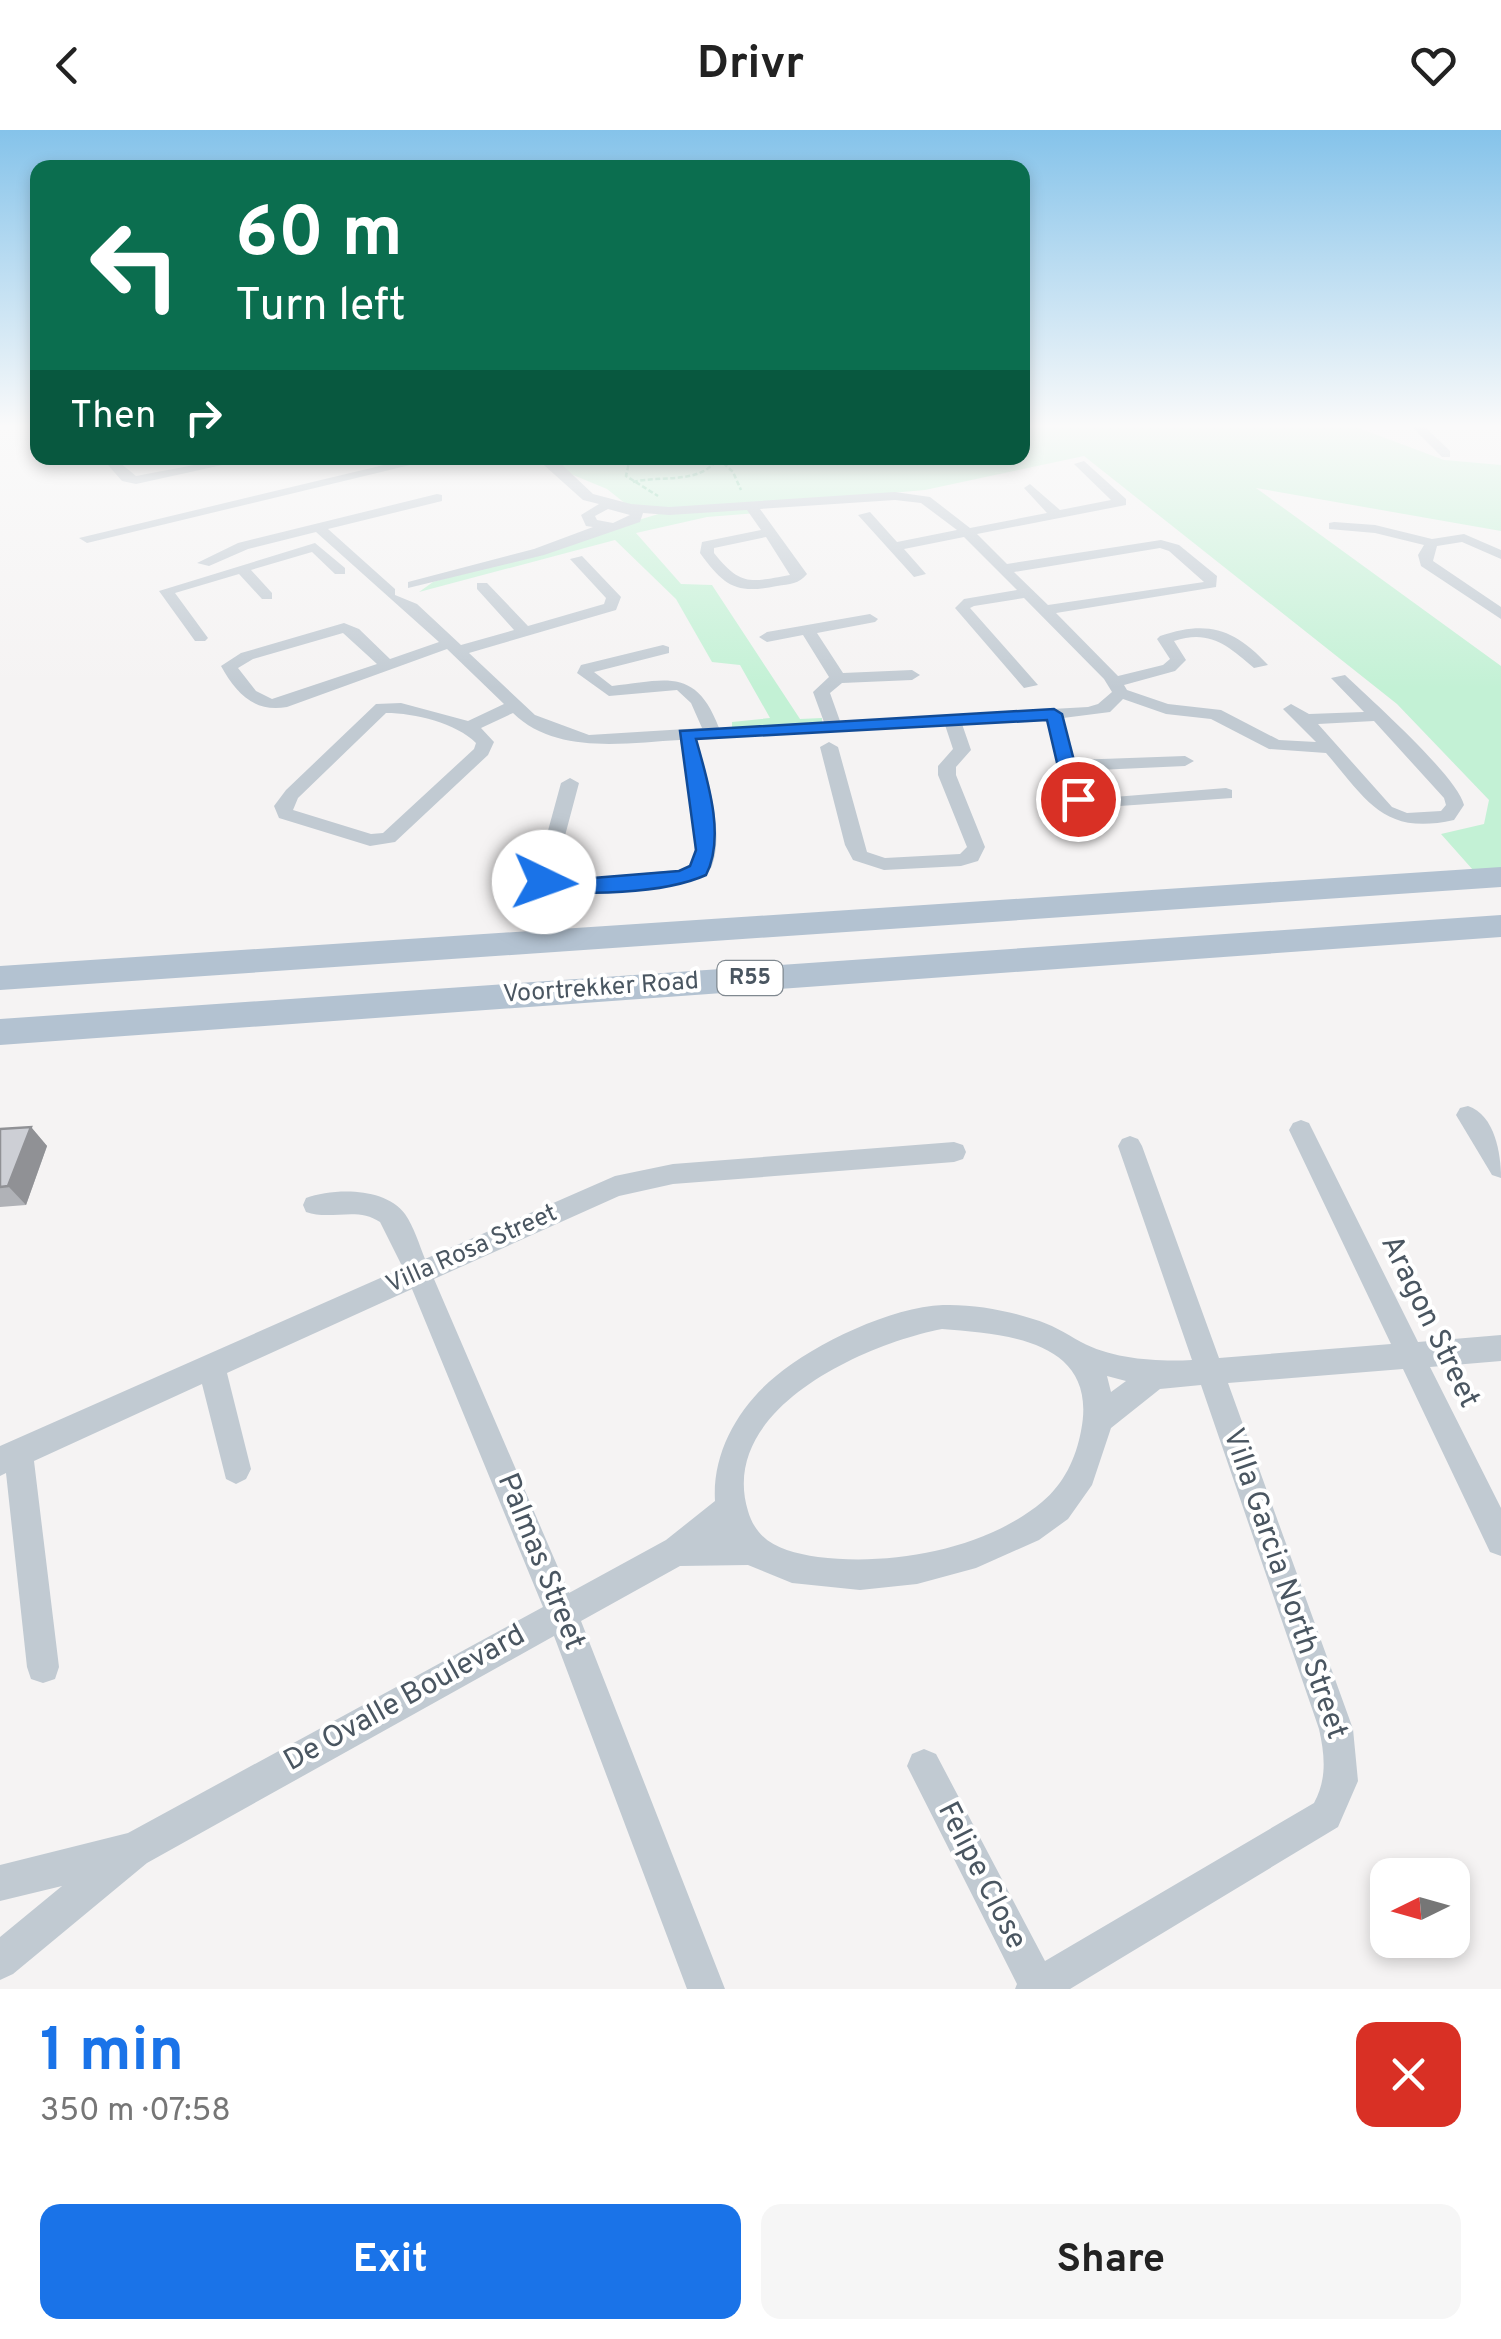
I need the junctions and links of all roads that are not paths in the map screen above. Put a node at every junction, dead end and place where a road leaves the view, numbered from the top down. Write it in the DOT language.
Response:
graph roads {
  1 [pos="191,514"];
  2 [pos="375,514"];
  3 [pos="585,514"];
  4 [pos="594,514"];
  5 [pos="626,514"];
  6 [pos="755,514"];
  7 [pos="864,514"];
  8 [pos="946,514"];
  9 [pos="1056,514"];
  10 [pos="1334,526"];
  11 [pos="607,527"];
  12 [pos="319,528"];
  13 [pos="770,532"];
  14 [pos="967,533"];
  15 [pos="87,538"];
  16 [pos="570,539"];
  17 [pos="1432,543"];
  18 [pos="893,547"];
  19 [pos="1501,555"];
  20 [pos="577,560"];
  21 [pos="242,569"];
  22 [pos="1004,569"];
  23 [pos="340,572"];
  24 [pos="920,574"];
  25 [pos="220,575"];
  26 [pos="482,586"];
  27 [pos="406,591"];
  28 [pos="1027,592"];
  29 [pos="266,596"];
  30 [pos="1044,610"];
  31 [pos="1501,614"];
  32 [pos="870,620"];
  33 [pos="807,629"];
  34 [pos="525,632"];
  35 [pos="766,637"];
  36 [pos="200,638"];
  37 [pos="453,648"];
  38 [pos="663,650"];
  39 [pos="1260,665"];
  40 [pos="388,666"];
  41 [pos="912,675"];
  42 [pos="838,678"];
  43 [pos="1339,678"];
  44 [pos="1030,685"];
  45 [pos="1118,688"];
  46 [pos="514,706"];
  47 [pos="1054,714"];
  48 [pos="1378,716"];
  49 [pos="952,720"];
  50 [pos="834,726"];
  51 [pos="470,727"];
  52 [pos="712,733"];
  53 [pos="686,735"];
  54 [pos="830,747"];
  55 [pos="1329,748"];
  56 [pos="1185,760"];
  57 [pos="1068,766"];
  58 [pos="570,783"];
  59 [pos="1226,794"];
  60 [pos="1501,876"];
  61 [pos="1501,926"];
  62 [pos="0,978"];
  63 [pos="0,1036"];
  64 [pos="1468,1115"];
  65 [pos="1301,1130"];
  66 [pos="1130,1146"];
  67 [pos="954,1152"];
  68 [pos="1501,1168"];
  69 [pos="315,1204"];
  70 [pos="420,1273"];
  71 [pos="1501,1348"];
  72 [pos="1408,1354"];
  73 [pos="1082,1356"];
  74 [pos="212,1366"];
  75 [pos="1208,1371"];
  76 [pos="1154,1376"];
  77 [pos="1100,1420"];
  78 [pos="9,1457"];
  79 [pos="236,1469"];
  80 [pos="730,1508"];
  81 [pos="1501,1541"];
  82 [pos="753,1550"];
  83 [pos="677,1551"];
  84 [pos="561,1612"];
  85 [pos="43,1668"];
  86 [pos="924,1766"];
  87 [pos="134,1850"];
  88 [pos="0,1883"];
  89 [pos="0,1961"];
  90 [pos="1036,1988"];
  91 [pos="706,1989"];
  1 -- 15 [label="street"];
  2 -- 12 [label="street"];
  3 -- 16 [label="street"];
  4 -- 11 [label="street"];
  5 -- 11 [label="street"];
  6 -- 13 [label="street"];
  7 -- 18 [label="street"];
  8 -- 14 [label="street"];
  9 -- 14 [label="street"];
  10 -- 17 [label="street"];
  11 -- 16 [label="street"];
  12 -- 25 [label="street"];
  12 -- 27 [label="street"];
  13 -- 13 [label="street"];
  14 -- 18 [label="street"];
  14 -- 22 [label="street"];
  16 -- 27 [label="street"];
  17 -- 19 [label="street"];
  17 -- 31 [label="street"];
  18 -- 24 [label="street"];
  20 -- 34 [label="street"];
  21 -- 23 [label="street"];
  21 -- 25 [label="street"];
  21 -- 29 [label="street"];
  22 -- 28 [label="street"];
  22 -- 30 [label="street"];
  25 -- 36 [label="street"];
  26 -- 34 [label="street"];
  27 -- 37 [label="street"];
  28 -- 30 [label="street"];
  28 -- 44 [label="street"];
  30 -- 45 [label="street"];
  32 -- 33 [label="street"];
  33 -- 35 [label="street"];
  33 -- 42 [label="street"];
  34 -- 37 [label="street"];
  37 -- 40 [label="street"];
  37 -- 46 [label="street"];
  38 -- 52 [label="street"];
  39 -- 45 [label="street"];
  40 -- 40 [label="street"];
  41 -- 42 [label="street"];
  42 -- 50 [label="street"];
  43 -- 48 [label="street"];
  45 -- 47 [label="street"];
  45 -- 55 [label="street"];
  46 -- 51 [label="street"];
  46 -- 53 [label="street"];
  47 -- 49 [label="street"];
  47 -- 57 [label="street"];
  48 -- 55 [label="street"];
  48 -- 55 [label="street"];
  49 -- 50 [label="street"];
  49 -- 54 [label="street"];
  50 -- 52 [label="street"];
  51 -- 51 [label="street"];
  52 -- 53 [label="street"];
  53 -- 58 [label="street"];
  56 -- 57 [label="street"];
  57 -- 59 [label="street"];
  60 -- 62 [label="main road, Voortrekker Road / R55"];
  61 -- 63 [label="main road, Voortrekker Road / R55"];
  64 -- 68 [label="street"];
  65 -- 72 [label="street, Aragon Street"];
  66 -- 75 [label="street, Villa Garcia North Street"];
  67 -- 70 [label="street, Villa Rosa Street"];
  69 -- 70 [label="street, Palmas Street"];
  70 -- 74 [label="street, Villa Rosa Street"];
  70 -- 84 [label="street, Palmas Street"];
  71 -- 72 [label="street"];
  72 -- 75 [label="street"];
  72 -- 81 [label="street, Aragon Street"];
  73 -- 76 [label="street"];
  73 -- 77 [label="street, De Ovalle Boulevard"];
  73 -- 80 [label="street"];
  74 -- 78 [label="street, Villa Rosa Street"];
  74 -- 79 [label="street"];
  75 -- 76 [label="street"];
  75 -- 90 [label="street, Villa Garcia North Street"];
  76 -- 77 [label="street"];
  77 -- 82 [label="street, De Ovalle Boulevard"];
  78 -- 85 [label="street"];
  80 -- 82 [label="street"];
  80 -- 83 [label="street, De Ovalle Boulevard"];
  82 -- 83 [label="street, De Ovalle Boulevard"];
  83 -- 84 [label="street, De Ovalle Boulevard"];
  84 -- 87 [label="street, De Ovalle Boulevard"];
  84 -- 91 [label="street, Palmas Street"];
  86 -- 90 [label="street, Felipe Close"];
  87 -- 88 [label="street, De Ovalle Boulevard"];
  87 -- 89 [label="street, De Ovalle Boulevard"];
}
